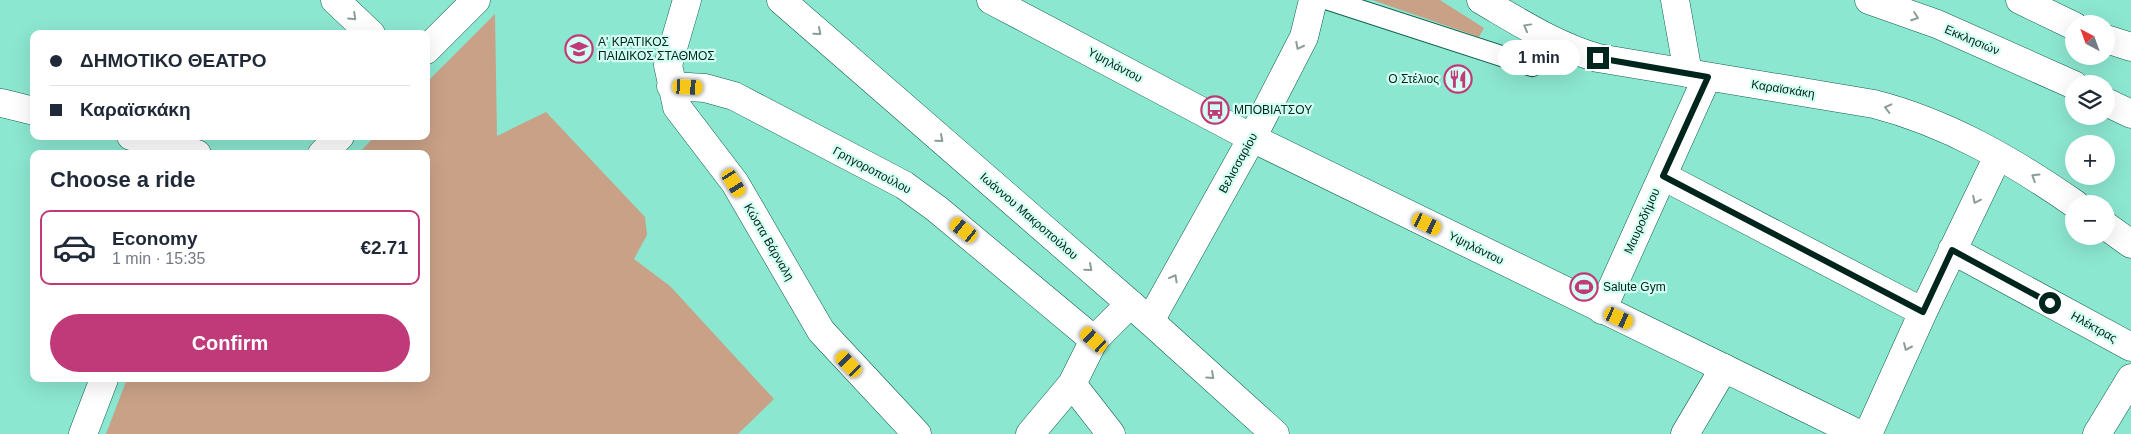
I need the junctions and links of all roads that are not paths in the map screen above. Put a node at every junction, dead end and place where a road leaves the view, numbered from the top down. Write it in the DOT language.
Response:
graph roads {
  1 [pos="335,0"];
  2 [pos="476,0"];
  3 [pos="687,0"];
  4 [pos="781,0"];
  5 [pos="991,0"];
  6 [pos="1313,0"];
  7 [pos="1329,0"];
  8 [pos="1481,0"];
  9 [pos="1675,0"];
  10 [pos="1869,0"];
  11 [pos="2020,0"];
  12 [pos="2065,22"];
  13 [pos="367,30"];
  14 [pos="1552,40"];
  15 [pos="2115,41"];
  16 [pos="430,46"];
  17 [pos="2131,47"];
  18 [pos="1698,75"];
  19 [pos="2065,81"];
  20 [pos="671,86"];
  21 [pos="2,103"];
  22 [pos="2115,106"];
  23 [pos="30,110"];
  24 [pos="2131,114"];
  25 [pos="1252,138"];
  26 [pos="145,140"];
  27 [pos="336,140"];
  28 [pos="181,150"];
  29 [pos="326,150"];
  30 [pos="1998,156"];
  31 [pos="1663,176"];
  32 [pos="2065,197"];
  33 [pos="2115,232"];
  34 [pos="2131,244"];
  35 [pos="1952,250"];
  36 [pos="1130,304"];
  37 [pos="1602,310"];
  38 [pos="1923,312"];
  39 [pos="1150,321"];
  40 [pos="1094,340"];
  41 [pos="2131,347"];
  42 [pos="1724,368"];
  43 [pos="2131,378"];
  44 [pos="103,382"];
  45 [pos="1072,384"];
  46 [pos="2105,431"];
  47 [pos="83,434"];
  48 [pos="917,434"];
  49 [pos="1030,434"];
  50 [pos="1111,434"];
  51 [pos="1275,434"];
  52 [pos="1685,434"];
  53 [pos="1859,434"];
  54 [pos="1868,434"];
  1 -- 13 [label="street, one-way"];
  2 -- 16 [label="street"];
  3 -- 20 [label="street, Κώστα Βάρναλη"];
  4 -- 36 [label="street, Ιωάννου Μακροπούλου, one-way"];
  5 -- 25 [label="street, Υψηλάντου"];
  6 -- 25 [label="street, Βελισσαρίου, one-way"];
  7 -- 14 [label="street"];
  14 -- 8 [label="street, Καραϊσκάκη, one-way"];
  9 -- 18 [label="street"];
  10 -- 19 [label="street, Εκκλησιών, one-way"];
  11 -- 12 [label="street"];
  14 -- 18 [label="street, Καραϊσκάκη"];
  15 -- 17 [label="street"];
  30 -- 18 [label="street, Καραϊσκάκη, one-way"];
  18 -- 31 [label="street, Μαυροδήμου"];
  20 -- 40 [label="street, Γρηγοροπούλου"];
  20 -- 48 [label="street, Κώστα Βάρναλη"];
  21 -- 23 [label="street"];
  22 -- 24 [label="street"];
  25 -- 37 [label="street, Υψηλάντου"];
  39 -- 25 [label="street, Βελισσαρίου, one-way"];
  26 -- 28 [label="street"];
  27 -- 29 [label="street"];
  32 -- 30 [label="street, Καραϊσκάκη, one-way"];
  30 -- 35 [label="street, one-way"];
  31 -- 37 [label="street, Μαυροδήμου"];
  31 -- 38 [label="street"];
  33 -- 34 [label="street"];
  35 -- 38 [label="street"];
  35 -- 41 [label="street, Ηλέκτρας"];
  36 -- 39 [label="street, Ιωάννου Μακροπούλου"];
  36 -- 40 [label="street"];
  37 -- 42 [label="street, Υψηλάντου"];
  38 -- 54 [label="street, one-way"];
  39 -- 51 [label="street, Ιωάννου Μακροπούλου, one-way"];
  40 -- 45 [label="street"];
  42 -- 52 [label="street"];
  42 -- 53 [label="street, Υψηλάντου"];
  43 -- 46 [label="street"];
  44 -- 47 [label="street"];
  45 -- 49 [label="street"];
  45 -- 50 [label="street"];
}
